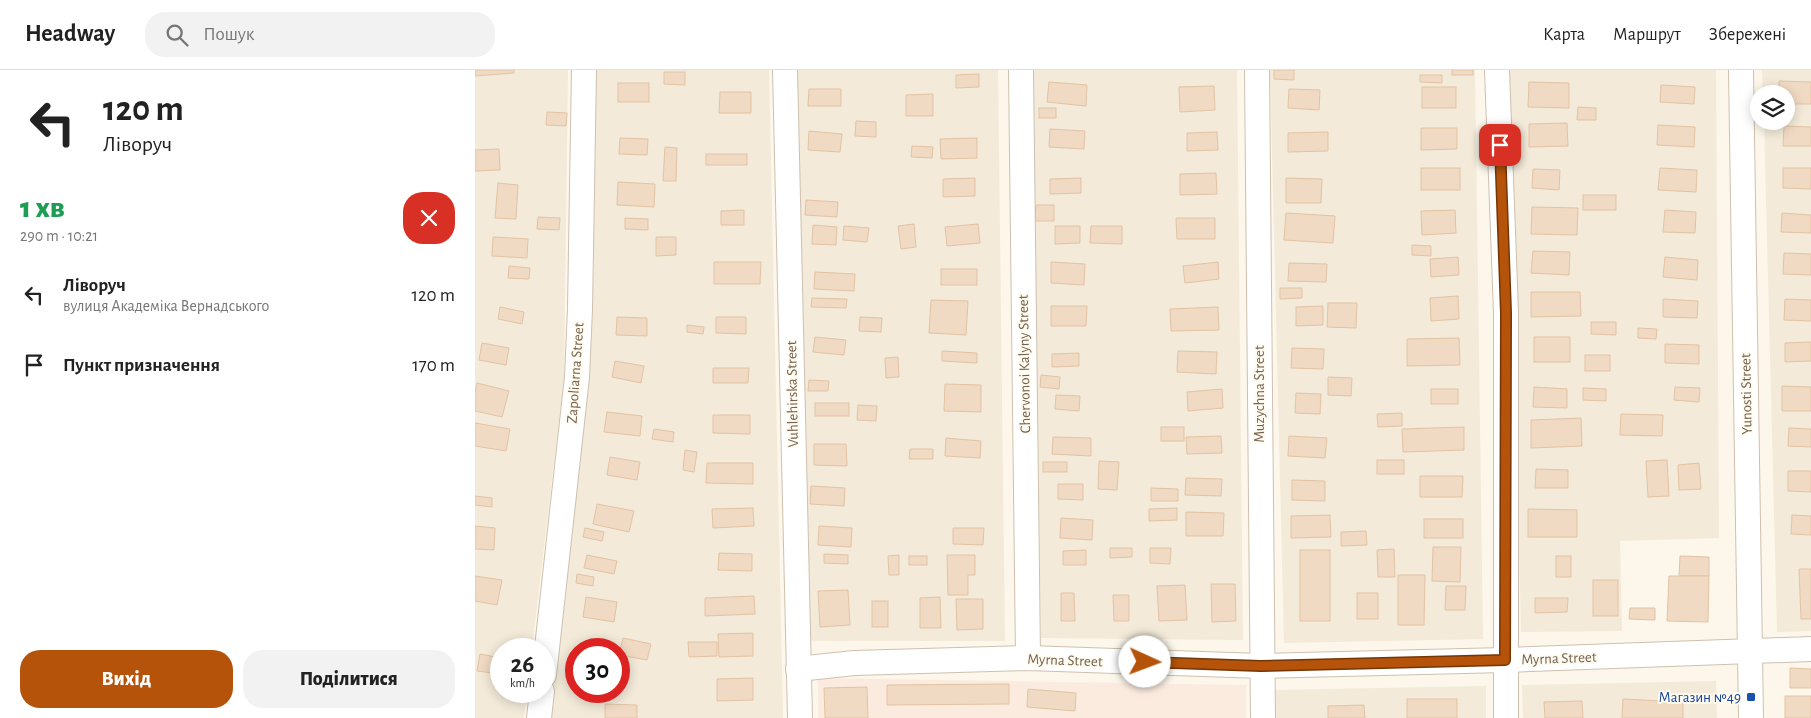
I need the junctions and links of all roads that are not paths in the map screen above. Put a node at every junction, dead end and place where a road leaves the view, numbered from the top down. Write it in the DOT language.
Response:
graph roads {
  1 [pos="584,70"];
  2 [pos="785,70"];
  3 [pos="1021,70"];
  4 [pos="1257,70"];
  5 [pos="1497,70"];
  6 [pos="1741,70"];
  7 [pos="548,638"];
  8 [pos="1811,649"];
  9 [pos="1750,650"];
  10 [pos="1028,658"];
  11 [pos="1505,660"];
  12 [pos="1261,666"];
  13 [pos="798,669"];
  14 [pos="541,703"];
  15 [pos="539,718"];
  16 [pos="800,718"];
  17 [pos="1263,718"];
  18 [pos="1506,718"];
  19 [pos="1751,718"];
  1 -- 7 [label="street, Zapoliarna Street"];
  2 -- 13 [label="street, Vuhlehirska Street"];
  3 -- 10 [label="street, Chervonoi Kalyny Street"];
  4 -- 12 [label="street, Muzychna Street"];
  5 -- 11 [label="street"];
  6 -- 9 [label="street, Yunosti Street"];
  8 -- 9 [label="street, Myrna Street"];
  9 -- 11 [label="street, Myrna Street"];
  9 -- 19 [label="street, Yunosti Street"];
  10 -- 12 [label="street, Myrna Street"];
  10 -- 13 [label="street, Myrna Street"];
  11 -- 12 [label="street, Myrna Street"];
  11 -- 18 [label="street"];
  12 -- 17 [label="street, Muzychna Street"];
  13 -- 16 [label="street, Vuhlehirska Street"];
  14 -- 15 [label="street"];
}
